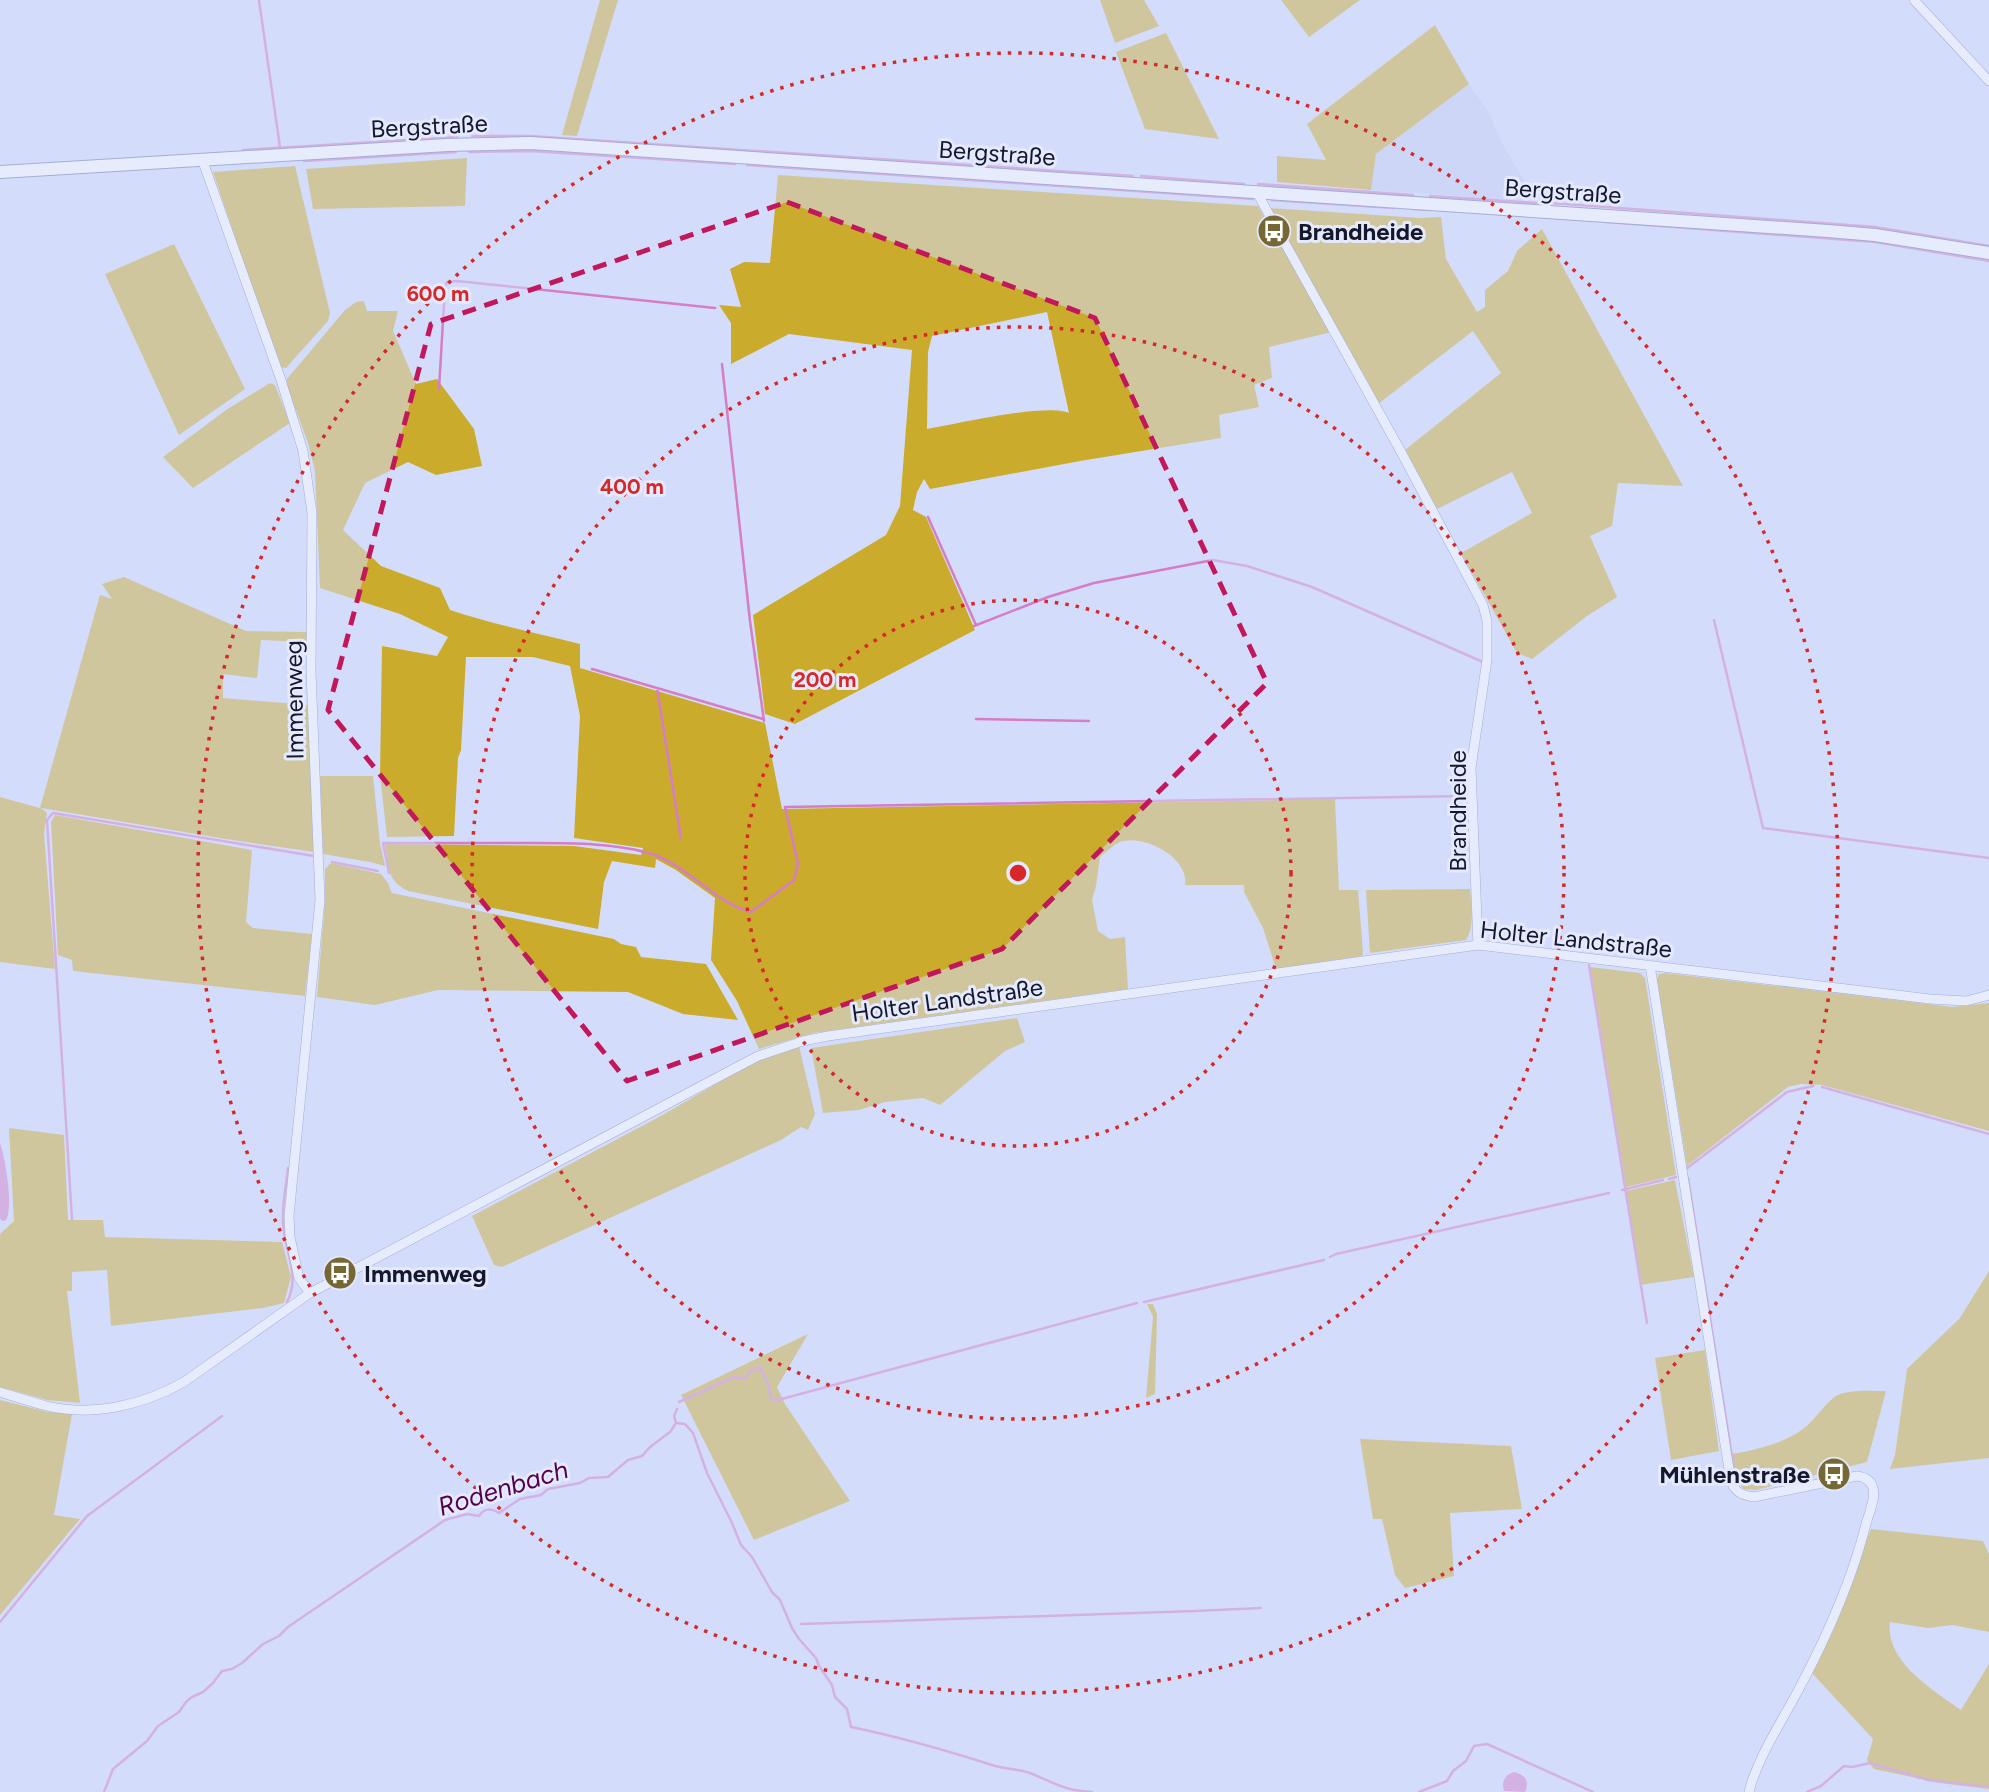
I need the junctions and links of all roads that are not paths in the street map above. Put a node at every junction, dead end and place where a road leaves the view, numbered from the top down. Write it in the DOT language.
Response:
graph roads {
  1 [pos="1914,0"];
  2 [pos="1989,81"];
  3 [pos="202,159"];
  4 [pos="0,172"];
  5 [pos="1256,191"];
  6 [pos="1989,253"];
  7 [pos="1478,945"];
  8 [pos="1650,965"];
  9 [pos="1989,995"];
  10 [pos="310,1293"];
  11 [pos="0,1392"];
  12 [pos="1749,1792"];
  1 -- 2 [label="street"];
  3 -- 4 [label="street, Bergstraße"];
  3 -- 5 [label="street, Bergstraße"];
  3 -- 10 [label="street, Immenweg"];
  5 -- 6 [label="street, Bergstraße"];
  5 -- 7 [label="street, Brandheide"];
  7 -- 8 [label="street, Holter Landstraße"];
  7 -- 10 [label="street, Holter Landstraße"];
  8 -- 9 [label="street, Holter Landstraße"];
  8 -- 12 [label="street"];
  10 -- 11 [label="street, Holter Landstraße"];
}
